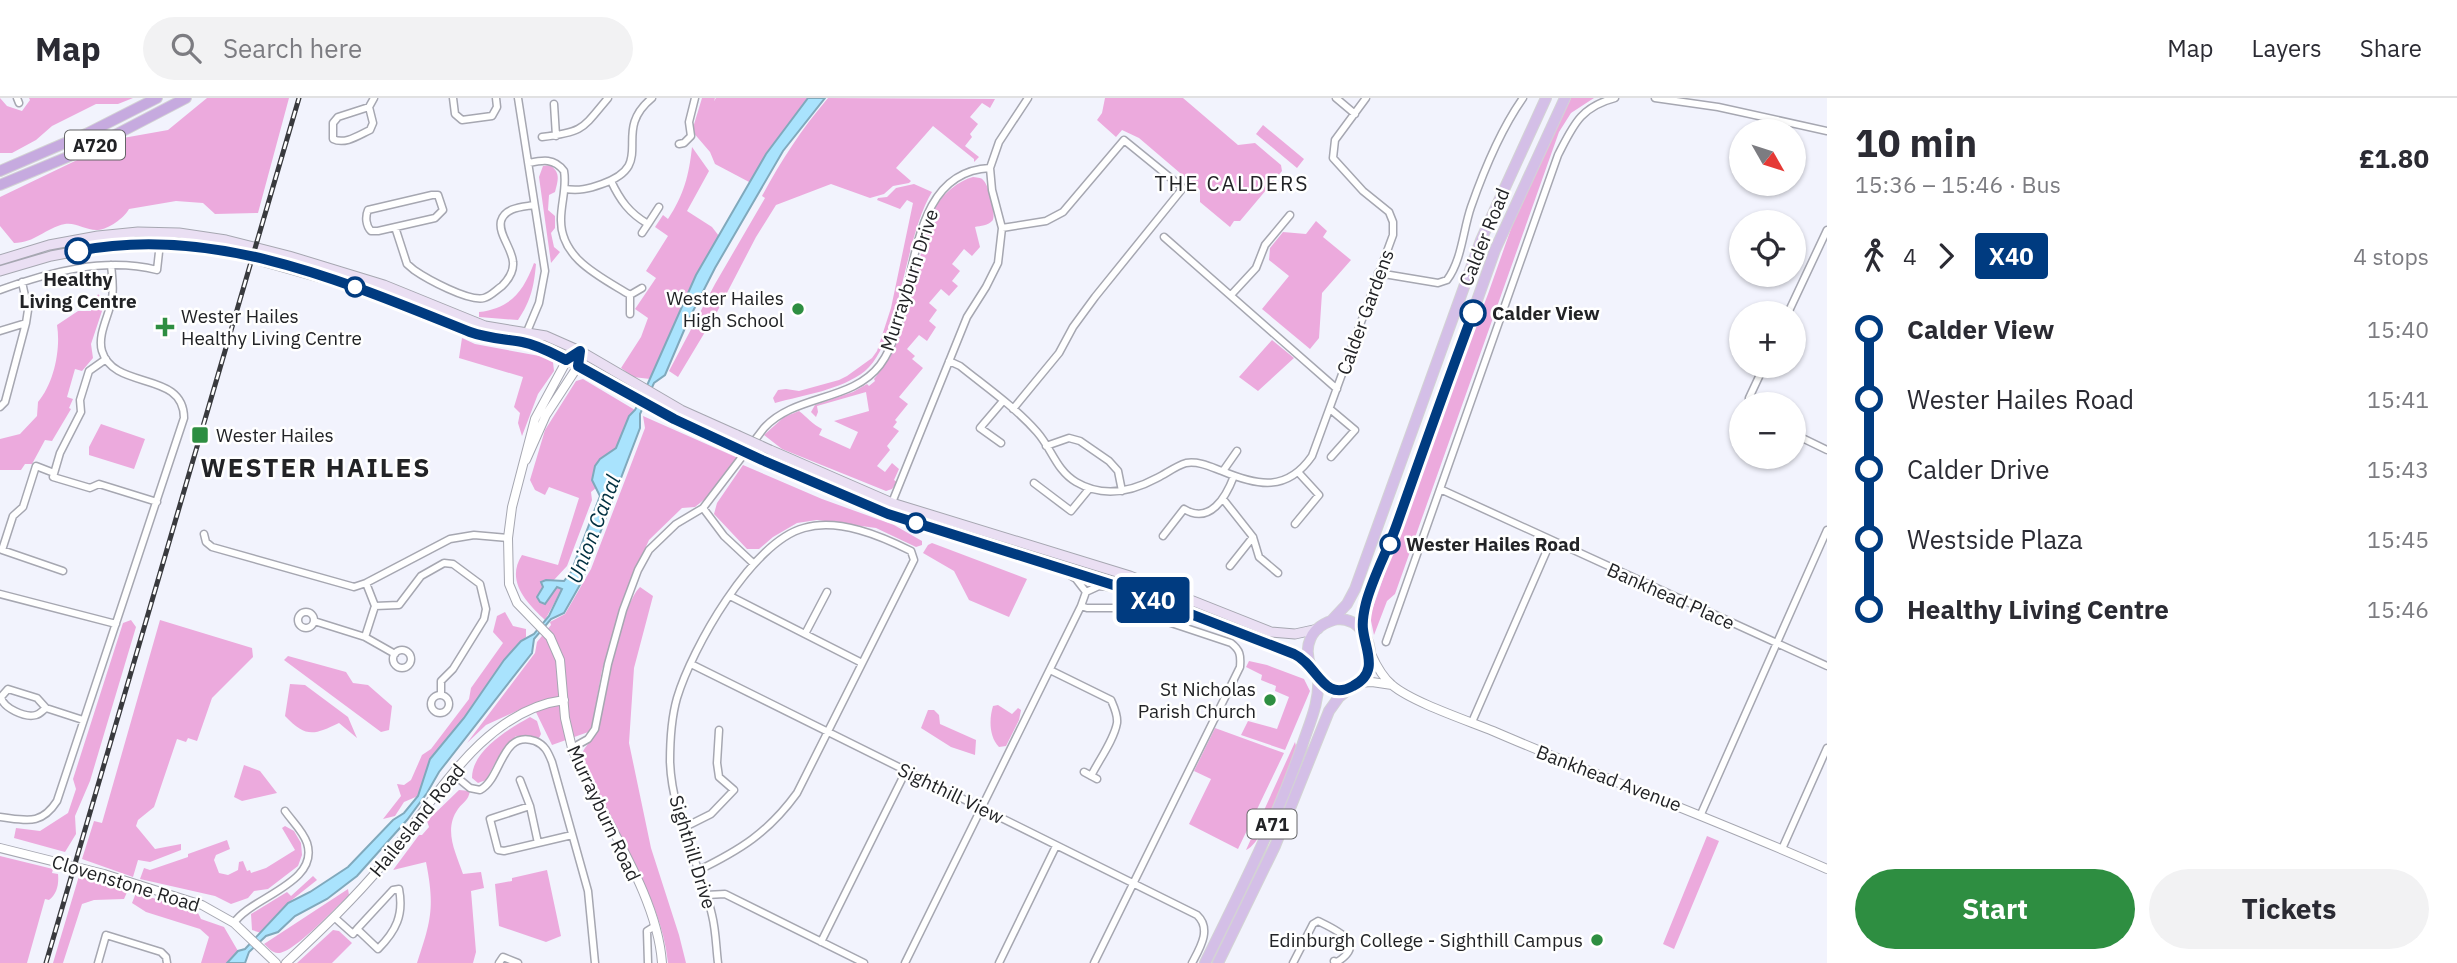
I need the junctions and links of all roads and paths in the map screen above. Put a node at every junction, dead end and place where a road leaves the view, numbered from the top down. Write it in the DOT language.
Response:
graph roads {
  1 [pos="157,98"];
  2 [pos="186,98"];
  3 [pos="374,98"];
  4 [pos="453,98"];
  5 [pos="496,98"];
  6 [pos="519,98"];
  7 [pos="608,98"];
  8 [pos="637,98"];
  9 [pos="652,98"];
  10 [pos="695,98"];
  11 [pos="1028,98"];
  12 [pos="1336,98"];
  13 [pos="1366,98"];
  14 [pos="1523,98"];
  15 [pos="1546,98"];
  16 [pos="1565,98"];
  17 [pos="1615,98"];
  18 [pos="1656,98"];
  19 [pos="554,104"];
  20 [pos="644,104"];
  21 [pos="369,107"];
  22 [pos="1355,114"];
  23 [pos="1827,131"];
  24 [pos="556,136"];
  25 [pos="542,137"];
  26 [pos="679,144"];
  27 [pos="529,163"];
  28 [pos="990,168"];
  29 [pos="0,171"];
  30 [pos="611,181"];
  31 [pos="0,185"];
  32 [pos="565,189"];
  33 [pos="534,205"];
  34 [pos="659,207"];
  35 [pos="1290,215"];
  36 [pos="648,224"];
  37 [pos="395,227"];
  38 [pos="1002,228"];
  39 [pos="1827,230"];
  40 [pos="161,232"];
  41 [pos="642,233"];
  42 [pos="1164,237"];
  43 [pos="160,243"];
  44 [pos="0,260"];
  45 [pos="111,265"];
  46 [pos="0,271"];
  47 [pos="1378,273"];
  48 [pos="22,282"];
  49 [pos="642,288"];
  50 [pos="0,290"];
  51 [pos="630,295"];
  52 [pos="1231,295"];
  53 [pos="1794,301"];
  54 [pos="630,314"];
  55 [pos="26,323"];
  56 [pos="0,331"];
  57 [pos="526,331"];
  58 [pos="524,342"];
  59 [pos="580,351"];
  60 [pos="106,359"];
  61 [pos="566,360"];
  62 [pos="950,361"];
  63 [pos="578,366"];
  64 [pos="1337,389"];
  65 [pos="1003,401"];
  66 [pos="0,407"];
  67 [pos="1013,409"];
  68 [pos="1330,409"];
  69 [pos="1806,440"];
  70 [pos="1001,443"];
  71 [pos="1046,446"];
  72 [pos="1827,450"];
  73 [pos="1237,451"];
  74 [pos="1331,457"];
  75 [pos="522,469"];
  76 [pos="1223,471"];
  77 [pos="1298,472"];
  78 [pos="53,475"];
  79 [pos="1234,476"];
  80 [pos="1034,483"];
  81 [pos="1090,489"];
  82 [pos="1440,489"];
  83 [pos="1122,491"];
  84 [pos="1223,499"];
  85 [pos="157,502"];
  86 [pos="892,503"];
  87 [pos="703,508"];
  88 [pos="888,514"];
  89 [pos="1295,524"];
  90 [pos="1827,530"];
  91 [pos="204,534"];
  92 [pos="1163,536"];
  93 [pos="1253,537"];
  94 [pos="508,538"];
  95 [pos="1551,541"];
  96 [pos="754,564"];
  97 [pos="1051,564"];
  98 [pos="1230,566"];
  99 [pos="63,571"];
  100 [pos="1279,573"];
  101 [pos="366,583"];
  102 [pos="1126,589"];
  103 [pos="827,592"];
  104 [pos="1086,592"];
  105 [pos="0,594"];
  106 [pos="730,596"];
  107 [pos="375,606"];
  108 [pos="1081,606"];
  109 [pos="1332,620"];
  110 [pos="314,621"];
  111 [pos="116,624"];
  112 [pos="1318,628"];
  113 [pos="1363,631"];
  114 [pos="805,634"];
  115 [pos="365,637"];
  116 [pos="1386,642"];
  117 [pos="1775,643"];
  118 [pos="1369,648"];
  119 [pos="395,654"];
  120 [pos="862,663"];
  121 [pos="691,664"];
  122 [pos="1827,666"];
  123 [pos="1312,667"];
  124 [pos="1050,670"];
  125 [pos="1318,678"];
  126 [pos="1392,685"];
  127 [pos="1354,686"];
  128 [pos="441,695"];
  129 [pos="564,700"];
  130 [pos="46,708"];
  131 [pos="83,720"];
  132 [pos="1472,722"];
  133 [pos="719,730"];
  134 [pos="828,732"];
  135 [pos="572,748"];
  136 [pos="1827,748"];
  137 [pos="906,771"];
  138 [pos="453,775"];
  139 [pos="1091,776"];
  140 [pos="520,780"];
  141 [pos="530,806"];
  142 [pos="982,808"];
  143 [pos="285,811"];
  144 [pos="1700,814"];
  145 [pos="0,817"];
  146 [pos="683,828"];
  147 [pos="572,835"];
  148 [pos="538,843"];
  149 [pos="1056,846"];
  150 [pos="0,848"];
  151 [pos="1782,849"];
  152 [pos="1827,869"];
  153 [pos="697,871"];
  154 [pos="1133,884"];
  155 [pos="706,895"];
  156 [pos="334,917"];
  157 [pos="234,923"];
  158 [pos="109,926"];
  159 [pos="654,926"];
  160 [pos="357,929"];
  161 [pos="106,936"];
  162 [pos="821,942"];
  163 [pos="1224,958"];
  164 [pos="1334,961"];
  165 [pos="98,963"];
  166 [pos="167,963"];
  167 [pos="276,963"];
  168 [pos="286,963"];
  169 [pos="499,963"];
  170 [pos="518,963"];
  171 [pos="595,963"];
  172 [pos="648,963"];
  173 [pos="662,963"];
  174 [pos="718,963"];
  175 [pos="864,963"];
  176 [pos="905,963"];
  177 [pos="999,963"];
  178 [pos="1094,963"];
  179 [pos="1192,963"];
  180 [pos="1205,963"];
  181 [pos="1218,963"];
  182 [pos="1293,963"];
  1 -- 29 [label="highway, A720"];
  2 -- 31 [label="highway, A720"];
  3 -- 21 [label="street"];
  4 -- 5 [label="street"];
  6 -- 27 [label="street"];
  7 -- 24 [label="street"];
  8 -- 20 [label="street"];
  9 -- 20 [label="street"];
  10 -- 26 [label="street"];
  11 -- 28 [label="street"];
  12 -- 22 [label="street"];
  13 -- 22 [label="street, Calder Gardens"];
  14 -- 47 [label="street"];
  15 -- 109 [label="main road, Calder Road"];
  16 -- 113 [label="main road, Calder Road"];
  17 -- 82 [label="street, Calder Road"];
  18 -- 23 [label="street"];
  19 -- 24 [label="street"];
  20 -- 30 [label="street"];
  21 -- 21 [label="street"];
  22 -- 47 [label="street, Calder Gardens"];
  24 -- 25 [label="street"];
  27 -- 32 [label="street"];
  27 -- 33 [label="street"];
  28 -- 38 [label="street"];
  28 -- 87 [label="street, Murrayburn Drive"];
  30 -- 32 [label="street"];
  30 -- 36 [label="street"];
  32 -- 51 [label="street"];
  33 -- 37 [label="street"];
  33 -- 57 [label="street"];
  34 -- 36 [label="street"];
  35 -- 52 [label="street"];
  36 -- 41 [label="street"];
  37 -- 37 [label="street"];
  38 -- 62 [label="street"];
  38 -- 67 [label="street"];
  39 -- 53 [label="street"];
  40 -- 43 [label="main road"];
  40 -- 44 [label="main road"];
  40 -- 57 [label="main road"];
  42 -- 52 [label="street"];
  43 -- 45 [label="street"];
  43 -- 46 [label="main road"];
  43 -- 58 [label="main road"];
  45 -- 48 [label="street"];
  45 -- 60 [label="street"];
  47 -- 64 [label="street, Calder Gardens"];
  48 -- 50 [label="street"];
  48 -- 55 [label="street"];
  49 -- 51 [label="street"];
  51 -- 54 [label="street"];
  52 -- 64 [label="street"];
  55 -- 56 [label="street"];
  55 -- 66 [label="street"];
  57 -- 58 [label="street"];
  57 -- 59 [label="main road"];
  58 -- 61 [label="main road"];
  59 -- 61 [label="street, Murrayburn Road"];
  59 -- 63 [label="street, Murrayburn Road"];
  59 -- 86 [label="main road, bridge"];
  60 -- 78 [label="street"];
  60 -- 85 [label="street"];
  61 -- 63 [label="main road"];
  61 -- 75 [label="street, Murrayburn Road"];
  62 -- 65 [label="street"];
  62 -- 86 [label="street"];
  63 -- 75 [label="street, Murrayburn Road"];
  63 -- 88 [label="main road, bridge"];
  64 -- 68 [label="street, Calder Gardens"];
  65 -- 67 [label="street"];
  65 -- 70 [label="street"];
  67 -- 71 [label="street"];
  68 -- 74 [label="street"];
  68 -- 77 [label="street, Calder Gardens"];
  69 -- 72 [label="street"];
  71 -- 81 [label="street"];
  71 -- 83 [label="street"];
  73 -- 76 [label="street"];
  75 -- 94 [label="street, Murrayburn Road"];
  76 -- 79 [label="street"];
  76 -- 83 [label="street"];
  77 -- 79 [label="street"];
  77 -- 89 [label="street"];
  78 -- 85 [label="street"];
  78 -- 99 [label="street"];
  79 -- 84 [label="street"];
  80 -- 81 [label="street"];
  81 -- 83 [label="street"];
  82 -- 95 [label="street, Bankhead Place"];
  82 -- 116 [label="street, Calder Road"];
  84 -- 92 [label="street"];
  84 -- 93 [label="street"];
  85 -- 111 [label="street"];
  86 -- 88 [label="street"];
  86 -- 112 [label="main road"];
  87 -- 96 [label="street"];
  87 -- 135 [label="street, Murrayburn Drive"];
  88 -- 97 [label="main road"];
  90 -- 117 [label="street"];
  91 -- 101 [label="street"];
  93 -- 98 [label="street"];
  93 -- 100 [label="street"];
  94 -- 101 [label="street"];
  94 -- 129 [label="street, Murrayburn Road"];
  95 -- 117 [label="street, Bankhead Place"];
  95 -- 132 [label="street"];
  96 -- 106 [label="street, Sighthill Drive"];
  96 -- 120 [label="street, Sighthill Drive"];
  97 -- 102 [label="main road"];
  97 -- 104 [label="street"];
  101 -- 107 [label="street"];
  102 -- 104 [label="street"];
  102 -- 123 [label="main road"];
  103 -- 114 [label="street"];
  104 -- 108 [label="street"];
  105 -- 111 [label="street"];
  106 -- 114 [label="street"];
  106 -- 121 [label="street, Sighthill Drive"];
  107 -- 115 [label="street"];
  107 -- 128 [label="street"];
  108 -- 124 [label="street"];
  108 -- 154 [label="street"];
  109 -- 112 [label="main road"];
  109 -- 113 [label="main road"];
  110 -- 115 [label="street"];
  111 -- 131 [label="street"];
  112 -- 123 [label="main road"];
  113 -- 118 [label="main road"];
  114 -- 120 [label="street"];
  115 -- 119 [label="street"];
  117 -- 122 [label="street, Bankhead Place"];
  117 -- 144 [label="street"];
  118 -- 126 [label="street"];
  118 -- 127 [label="main road, A71"];
  120 -- 134 [label="street"];
  121 -- 134 [label="street, Sighthill View"];
  121 -- 146 [label="street, Sighthill Drive"];
  123 -- 125 [label="main road"];
  124 -- 139 [label="street"];
  124 -- 142 [label="street"];
  125 -- 127 [label="main road"];
  125 -- 180 [label="main road, A71"];
  126 -- 127 [label="street, Bankhead Avenue"];
  126 -- 132 [label="street, Bankhead Avenue"];
  127 -- 163 [label="main road, A71"];
  129 -- 135 [label="street, Murrayburn Road"];
  129 -- 138 [label="street, Hailesland Road"];
  130 -- 130 [label="street"];
  130 -- 131 [label="street"];
  131 -- 145 [label="street"];
  132 -- 144 [label="street, Bankhead Avenue"];
  133 -- 146 [label="street"];
  134 -- 137 [label="street, Sighthill View"];
  134 -- 153 [label="street"];
  135 -- 159 [label="street, Murrayburn Road"];
  136 -- 151 [label="street"];
  137 -- 142 [label="street, Sighthill View"];
  137 -- 162 [label="street"];
  138 -- 147 [label="street"];
  138 -- 156 [label="street, Hailesland Road"];
  140 -- 141 [label="street"];
  141 -- 148 [label="street"];
  141 -- 148 [label="street"];
  142 -- 149 [label="street, Sighthill View"];
  142 -- 176 [label="street"];
  143 -- 157 [label="street"];
  144 -- 151 [label="street, Bankhead Avenue"];
  146 -- 153 [label="street, Sighthill Drive"];
  147 -- 148 [label="street"];
  147 -- 171 [label="street"];
  149 -- 154 [label="street, Sighthill View"];
  149 -- 177 [label="street"];
  150 -- 157 [label="street, Clovenstone Road"];
  151 -- 152 [label="street, Bankhead Avenue"];
  153 -- 155 [label="street, Sighthill Drive"];
  154 -- 178 [label="street"];
  154 -- 179 [label="street, Sighthill View"];
  155 -- 162 [label="street"];
  155 -- 174 [label="street, Sighthill Drive"];
  156 -- 160 [label="street"];
  156 -- 168 [label="street, Hailesland Road"];
  157 -- 167 [label="street, Clovenstone Road"];
  158 -- 161 [label="street"];
  159 -- 172 [label="street"];
  159 -- 173 [label="street, Murrayburn Road"];
  160 -- 160 [label="street"];
  161 -- 165 [label="street"];
  161 -- 166 [label="street"];
  162 -- 175 [label="street"];
  163 -- 181 [label="main road, A71"];
  164 -- 182 [label="street"];
  169 -- 170 [label="street"];
}
